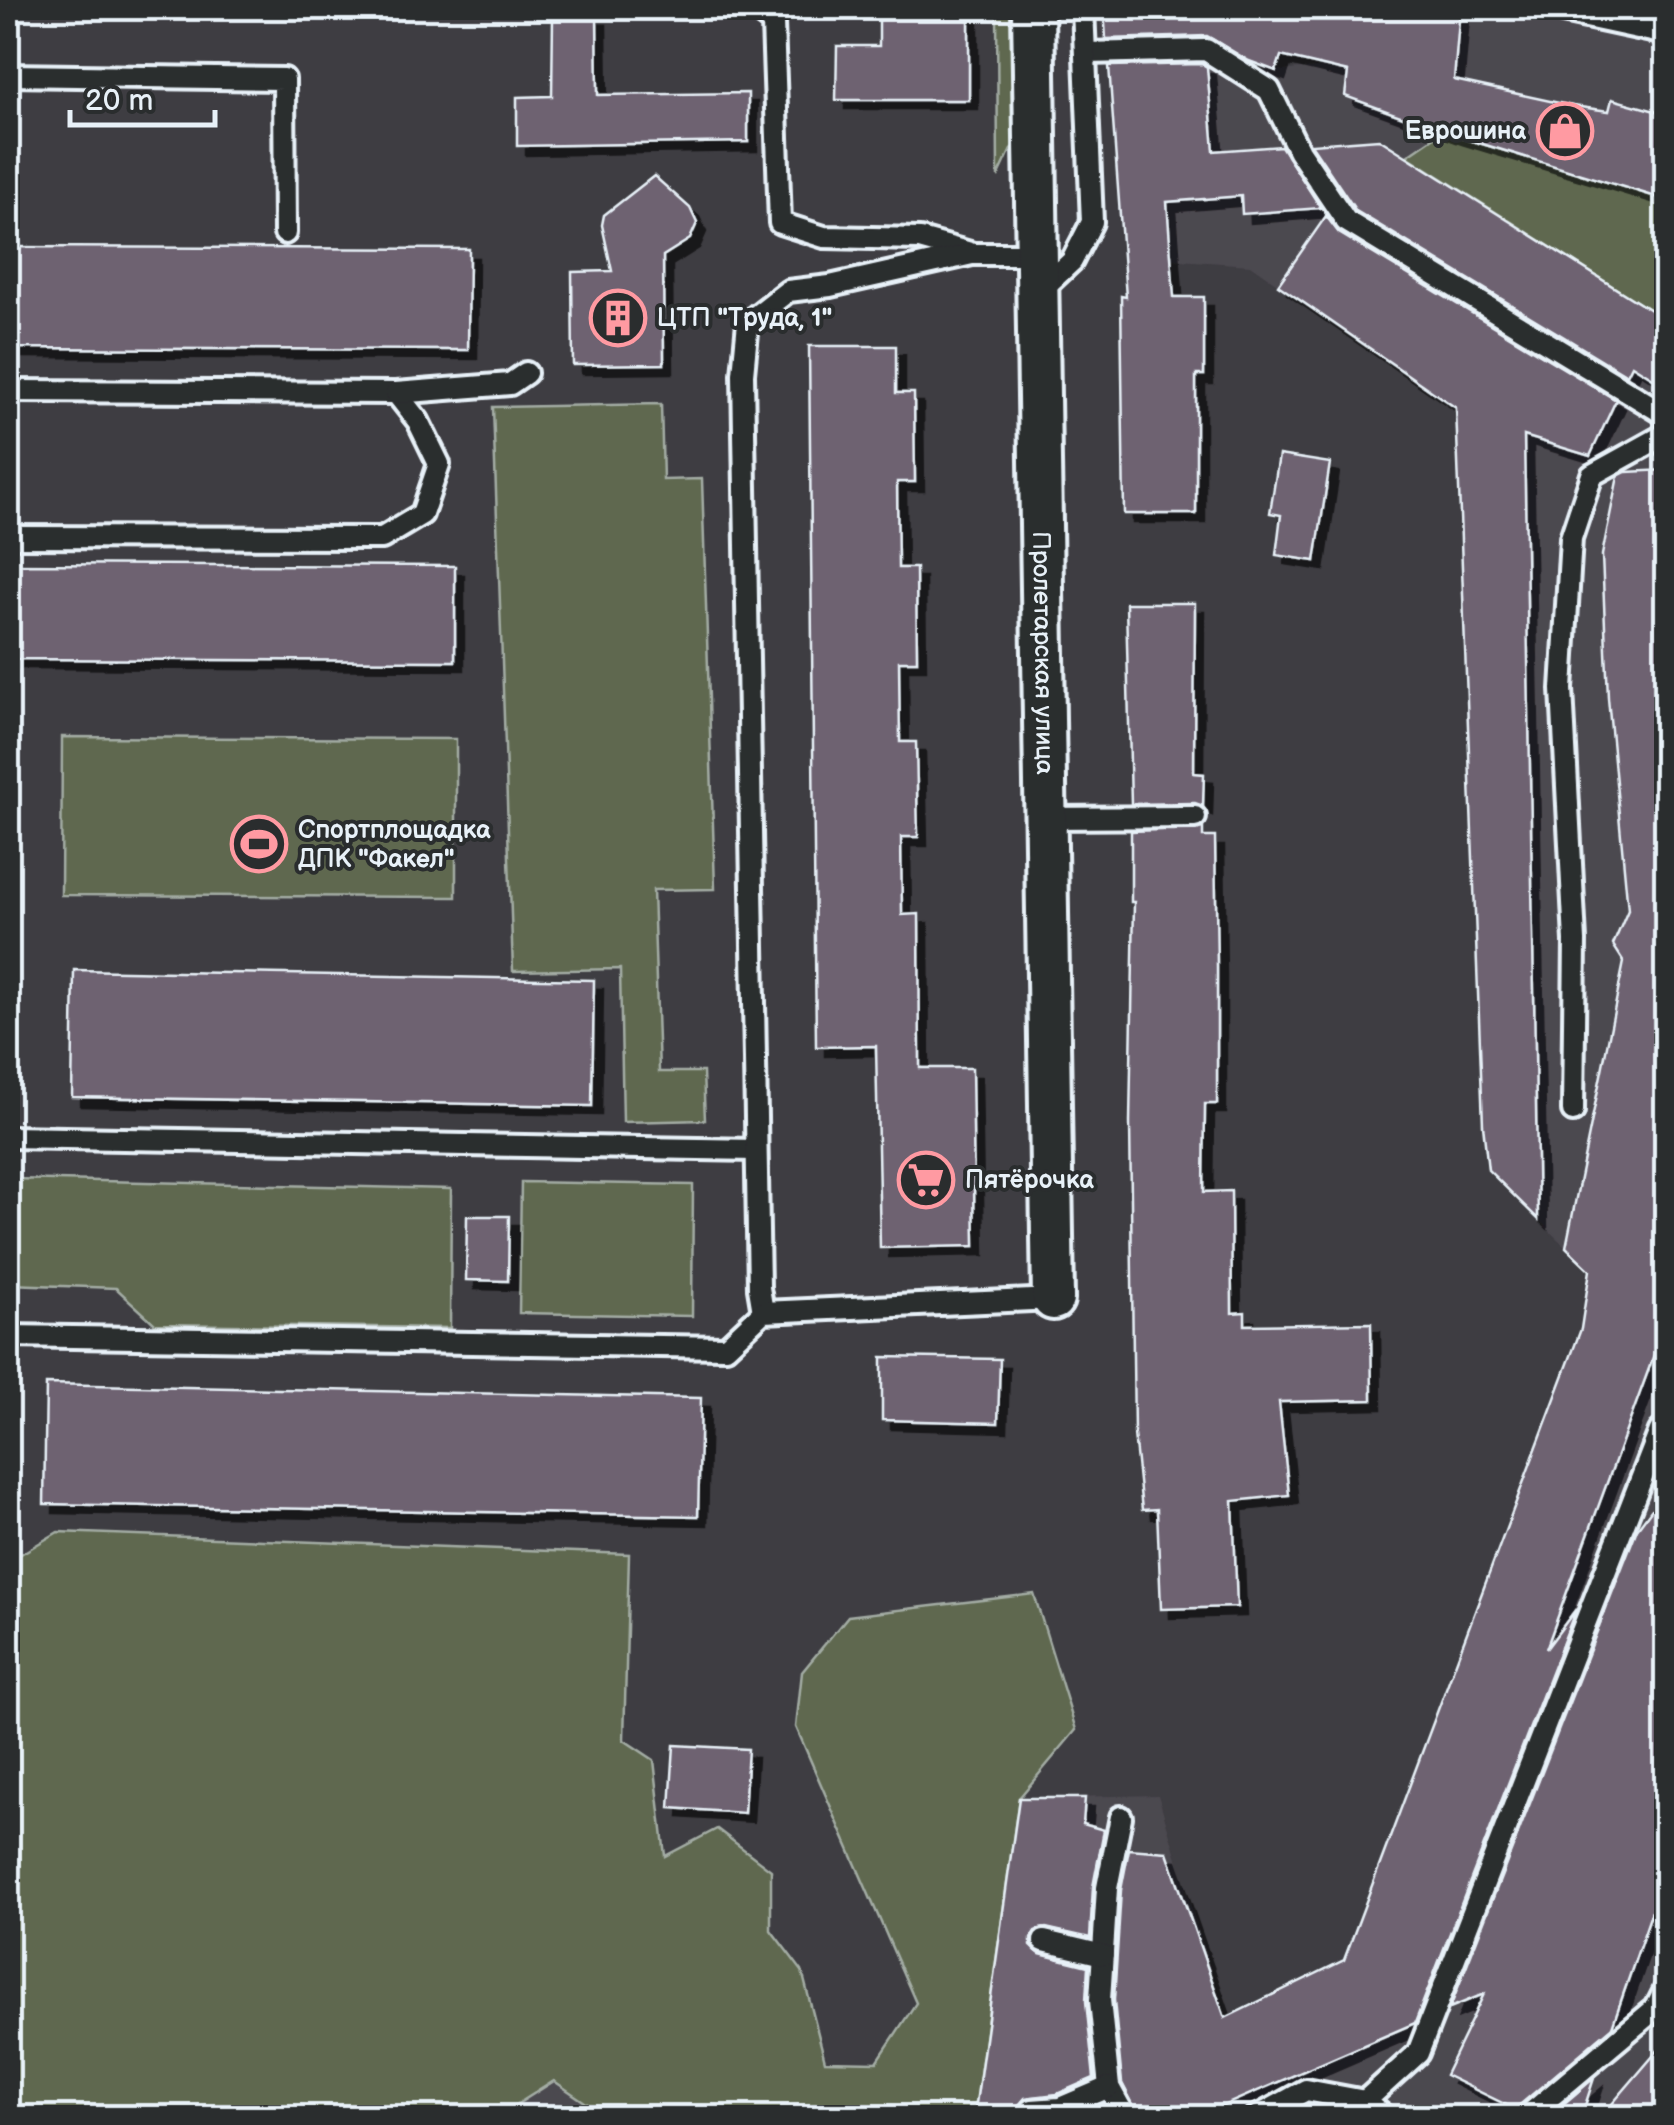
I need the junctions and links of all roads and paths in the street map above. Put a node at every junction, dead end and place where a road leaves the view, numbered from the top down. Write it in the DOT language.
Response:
graph roads {
  1 [pos="753,8"];
  2 [pos="1033,8"];
  3 [pos="1083,8"];
  4 [pos="1564,8"];
  5 [pos="1666,34"];
  6 [pos="1087,54"];
  7 [pos="8,75"];
  8 [pos="285,234"];
  9 [pos="972,254"];
  10 [pos="1036,254"];
  11 [pos="1036,294"];
  12 [pos="526,372"];
  13 [pos="8,391"];
  14 [pos="396,393"];
  15 [pos="1666,416"];
  16 [pos="1666,434"];
  17 [pos="8,537"];
  18 [pos="1195,817"];
  19 [pos="1045,818"];
  20 [pos="1573,1110"];
  21 [pos="8,1137"];
  22 [pos="756,1150"];
  23 [pos="1053,1299"];
  24 [pos="763,1312"];
  25 [pos="8,1336"];
  26 [pos="1666,1428"];
  27 [pos="1121,1817"];
  28 [pos="1044,1941"];
  29 [pos="1103,1955"];
  30 [pos="1666,1988"];
  31 [pos="1109,2087"];
  32 [pos="1365,2101"];
  33 [pos="1032,2110"];
  34 [pos="1126,2118"];
  35 [pos="1255,2118"];
  36 [pos="1386,2118"];
  37 [pos="1526,2118"];
  1 -- 9 [label="lane"];
  2 -- 10 [label="street, Пролетарская улица"];
  3 -- 6 [label="lane"];
  4 -- 5 [label="lane"];
  6 -- 11 [label="lane"];
  6 -- 15 [label="lane"];
  7 -- 8 [label="lane"];
  9 -- 10 [label="lane"];
  9 -- 22 [label="lane"];
  10 -- 11 [label="street, Пролетарская улица"];
  11 -- 19 [label="street, Пролетарская улица"];
  12 -- 14 [label="lane"];
  13 -- 14 [label="lane"];
  14 -- 17 [label="lane"];
  16 -- 20 [label="lane"];
  18 -- 19 [label="lane"];
  19 -- 23 [label="street, Пролетарская улица"];
  21 -- 22 [label="lane"];
  22 -- 24 [label="lane"];
  23 -- 24 [label="lane"];
  24 -- 25 [label="lane"];
  26 -- 32 [label="lane"];
  27 -- 29 [label="lane"];
  28 -- 29 [label="lane"];
  29 -- 31 [label="lane"];
  30 -- 37 [label="lane"];
  31 -- 33 [label="lane"];
  31 -- 34 [label="lane"];
  32 -- 35 [label="lane"];
  32 -- 36 [label="lane"];
}
